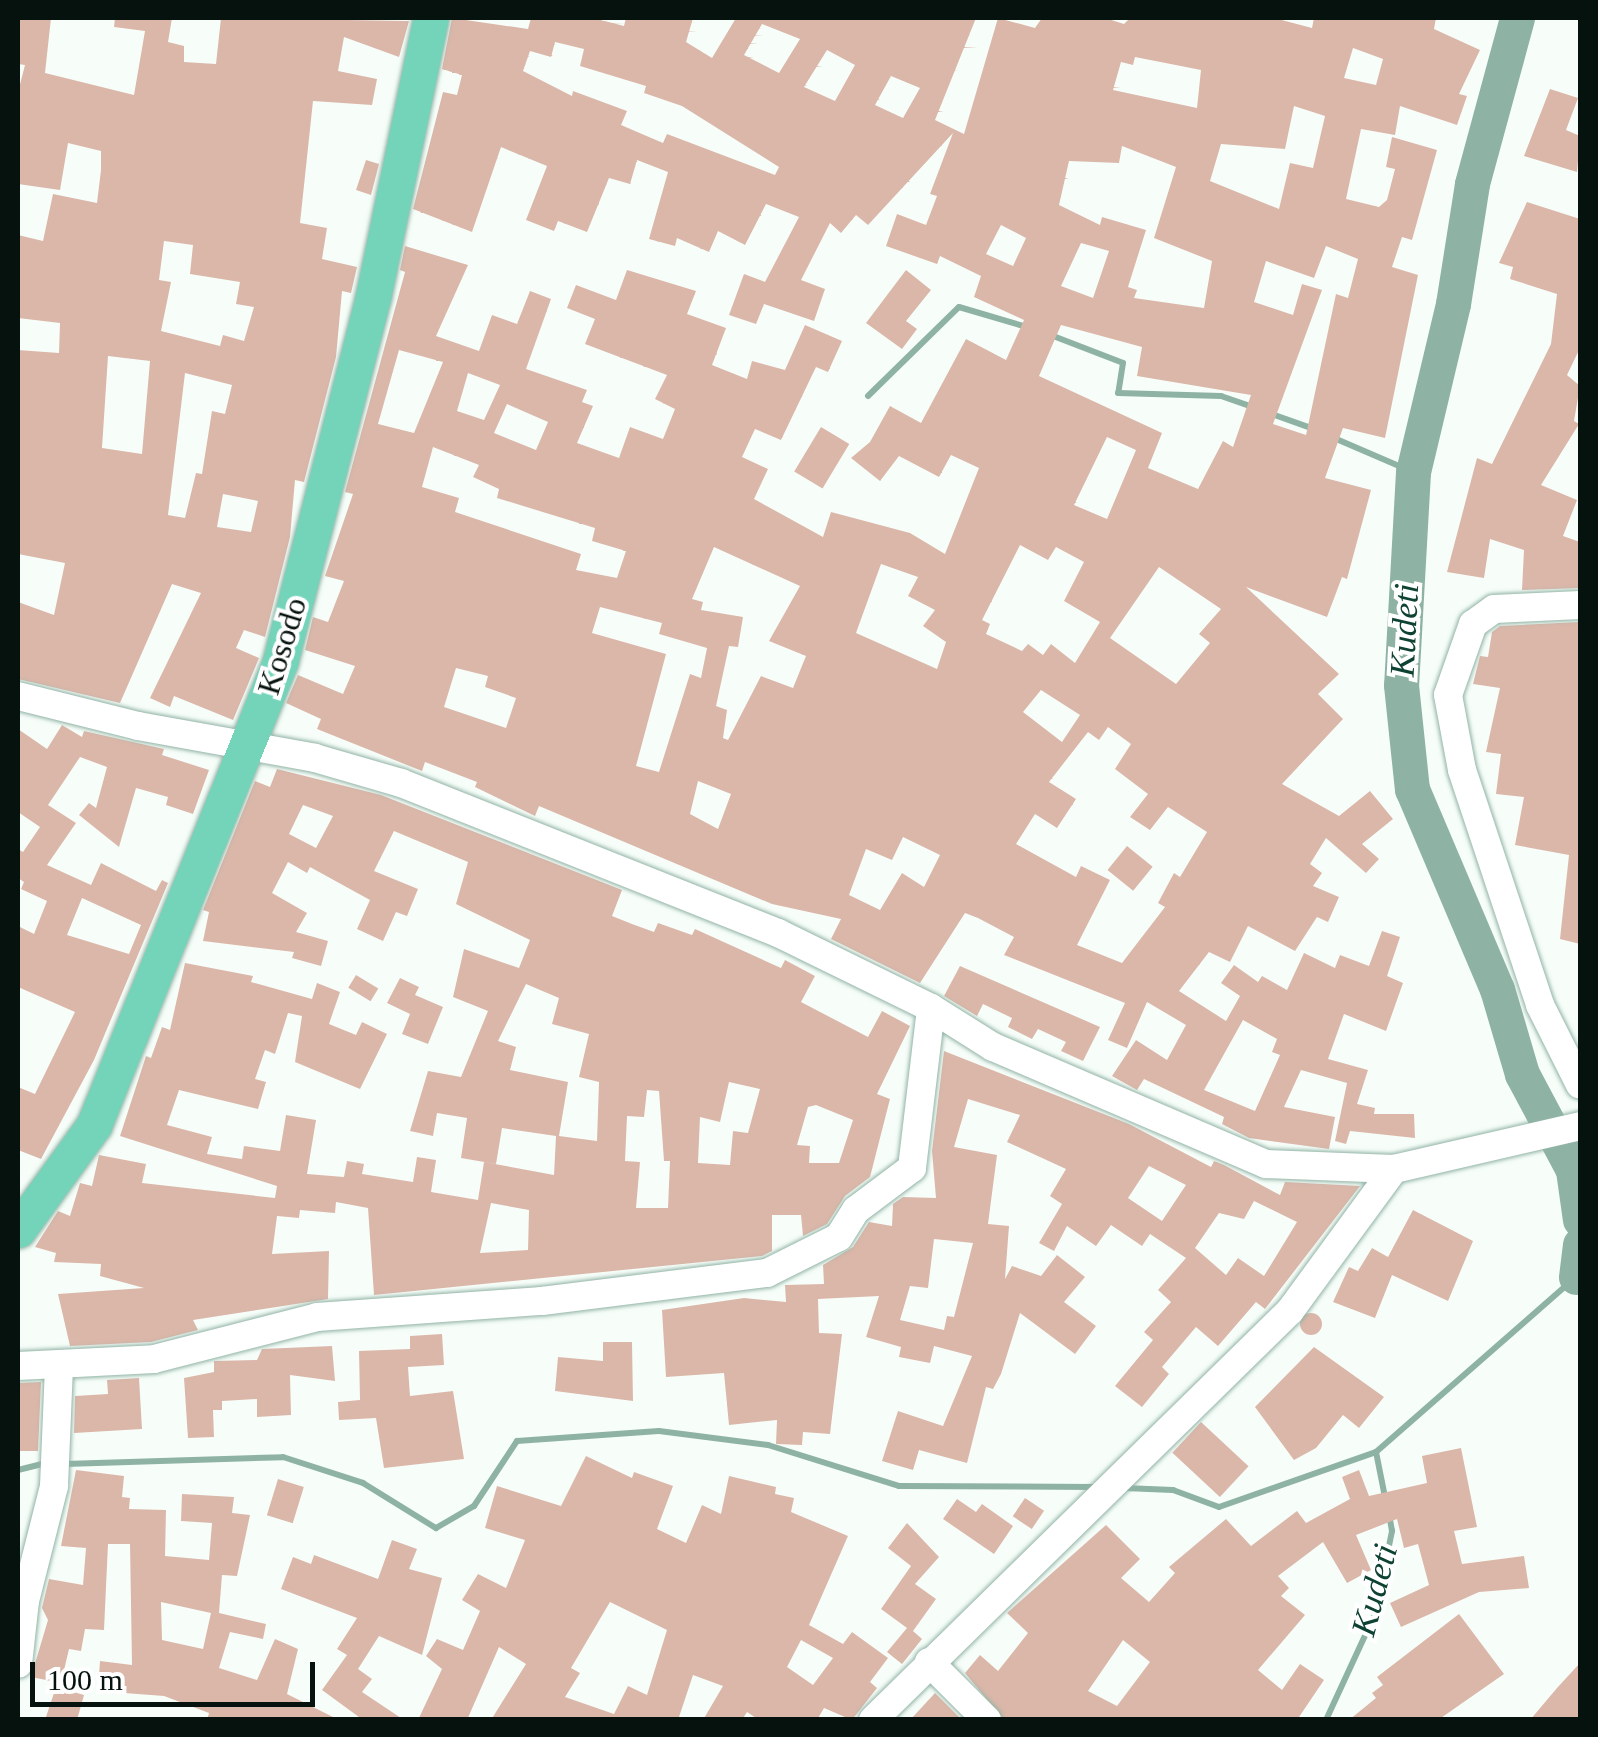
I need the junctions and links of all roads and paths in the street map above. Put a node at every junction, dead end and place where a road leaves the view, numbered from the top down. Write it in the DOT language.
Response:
graph roads {
  1 [pos="431,18"];
  2 [pos="1580,604"];
  3 [pos="18,696"];
  4 [pos="250,746"];
  5 [pos="931,1008"];
  6 [pos="1580,1085"];
  7 [pos="1575,1128"];
  8 [pos="1394,1168"];
  9 [pos="18,1230"];
  10 [pos="18,1366"];
  11 [pos="60,1366"];
  12 [pos="929,1662"];
  13 [pos="18,1664"];
  14 [pos="873,1720"];
  15 [pos="987,1720"];
  1 -- 4 [label="main road, Kosodo"];
  2 -- 6 [label="street"];
  3 -- 4 [label="street"];
  4 -- 5 [label="street"];
  4 -- 9 [label="main road, Kosodo"];
  5 -- 8 [label="street"];
  5 -- 11 [label="street"];
  7 -- 8 [label="street"];
  8 -- 12 [label="street"];
  10 -- 11 [label="street"];
  11 -- 13 [label="street"];
  12 -- 14 [label="street"];
  12 -- 15 [label="street"];
}
